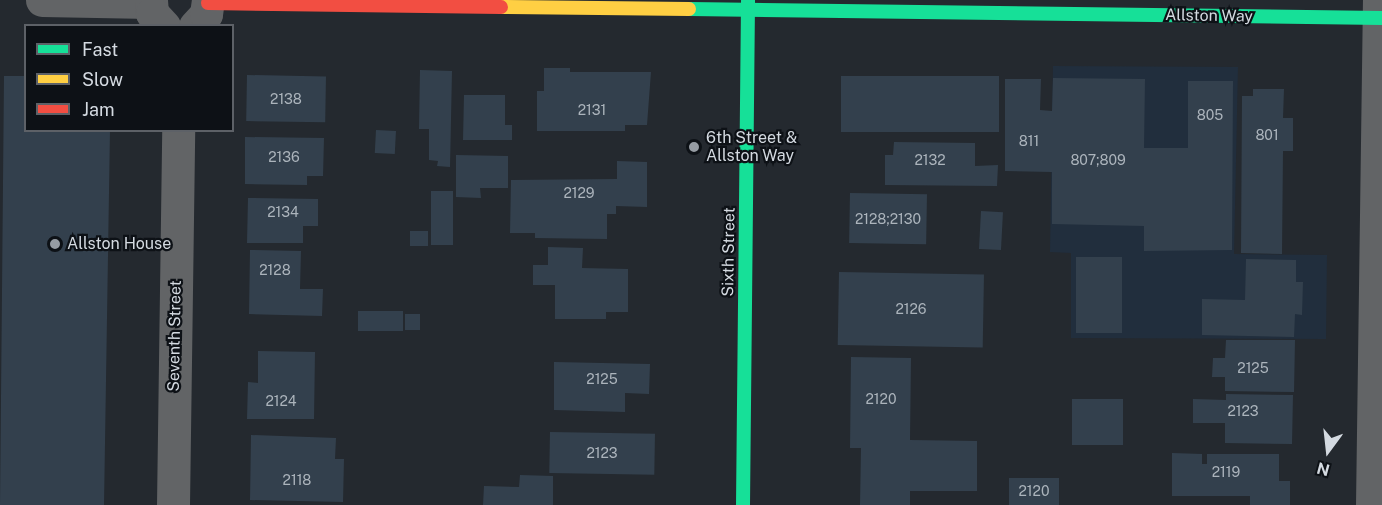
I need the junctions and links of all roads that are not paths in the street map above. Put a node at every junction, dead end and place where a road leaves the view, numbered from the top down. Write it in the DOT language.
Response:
graph roads {
  1 [pos="42,0"];
  2 [pos="748,4"];
  3 [pos="155,9"];
  4 [pos="204,10"];
  5 [pos="1380,12"];
  6 [pos="178,132"];
  7 [pos="173,505"];
  8 [pos="743,505"];
  9 [pos="1372,505"];
  1 -- 3 [label="street"];
  2 -- 4 [label="street, Allston Way"];
  2 -- 5 [label="street, Allston Way"];
  2 -- 8 [label="street, Sixth Street"];
  5 -- 9 [label="street"];
  6 -- 7 [label="street, Seventh Street"];
}
